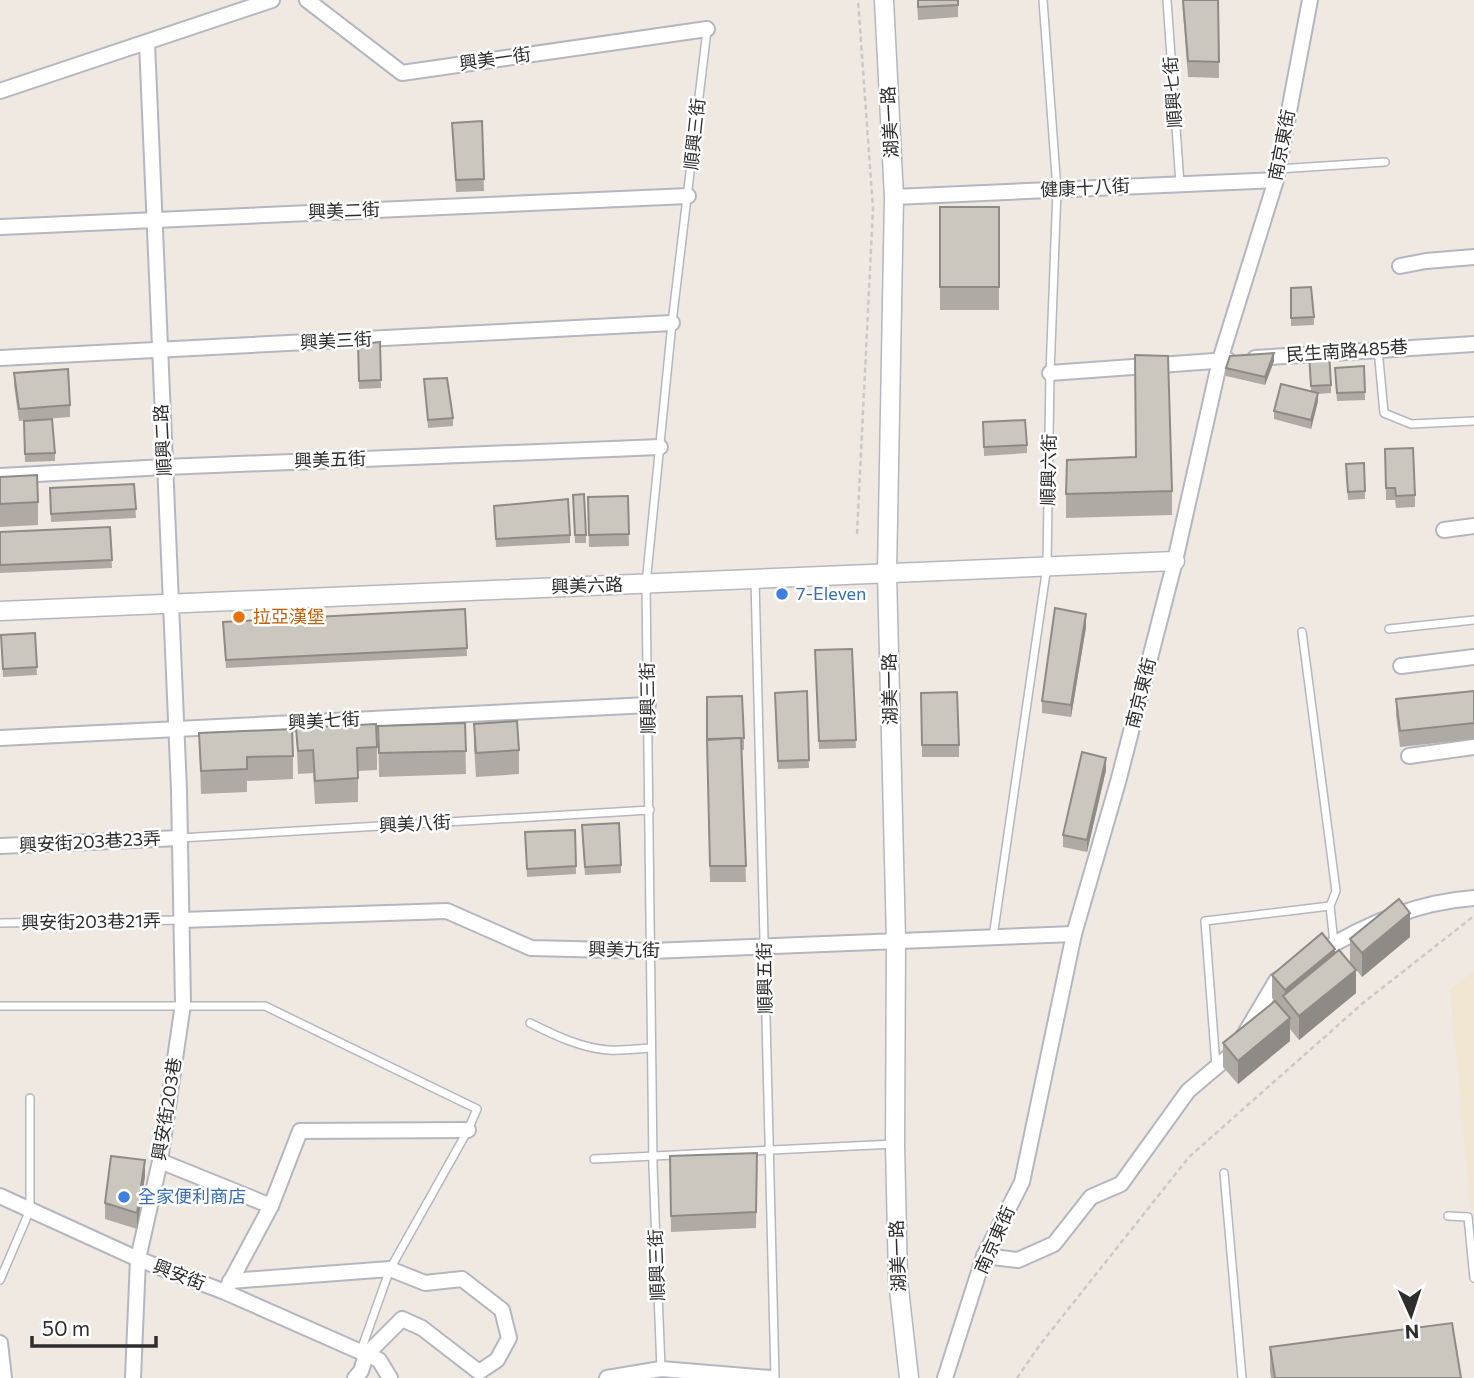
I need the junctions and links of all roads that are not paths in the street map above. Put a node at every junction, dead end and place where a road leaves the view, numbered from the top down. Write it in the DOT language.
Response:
graph roads {
  1 [pos="272,0"];
  2 [pos="307,0"];
  3 [pos="884,0"];
  4 [pos="1043,0"];
  5 [pos="1167,0"];
  6 [pos="1310,0"];
  7 [pos="706,30"];
  8 [pos="147,43"];
  9 [pos="0,90"];
  10 [pos="1385,162"];
  11 [pos="1277,174"];
  12 [pos="1180,184"];
  13 [pos="1057,190"];
  14 [pos="688,196"];
  15 [pos="894,197"];
  16 [pos="154,219"];
  17 [pos="0,227"];
  18 [pos="1474,257"];
  19 [pos="1400,266"];
  20 [pos="672,323"];
  21 [pos="1474,344"];
  22 [pos="1378,348"];
  23 [pos="159,350"];
  24 [pos="0,358"];
  25 [pos="1220,360"];
  26 [pos="1050,373"];
  27 [pos="1474,421"];
  28 [pos="660,447"];
  29 [pos="165,467"];
  30 [pos="0,476"];
  31 [pos="1474,527"];
  32 [pos="1444,530"];
  33 [pos="1175,561"];
  34 [pos="1047,566"];
  35 [pos="887,573"];
  36 [pos="755,579"];
  37 [pos="646,583"];
  38 [pos="171,604"];
  39 [pos="0,611"];
  40 [pos="1474,620"];
  41 [pos="1389,629"];
  42 [pos="1302,632"];
  43 [pos="1474,657"];
  44 [pos="1401,666"];
  45 [pos="648,705"];
  46 [pos="177,728"];
  47 [pos="0,738"];
  48 [pos="1474,747"];
  49 [pos="1409,756"];
  50 [pos="650,810"];
  51 [pos="180,838"];
  52 [pos="0,846"];
  53 [pos="1474,898"];
  54 [pos="1330,906"];
  55 [pos="181,920"];
  56 [pos="0,923"];
  57 [pos="1074,934"];
  58 [pos="993,937"];
  59 [pos="896,940"];
  60 [pos="1334,944"];
  61 [pos="764,945"];
  62 [pos="651,951"];
  63 [pos="183,1004"];
  64 [pos="0,1006"];
  65 [pos="530,1023"];
  66 [pos="651,1048"];
  67 [pos="1216,1066"];
  68 [pos="30,1098"];
  69 [pos="468,1130"];
  70 [pos="895,1144"];
  71 [pos="769,1152"];
  72 [pos="653,1156"];
  73 [pos="594,1159"];
  74 [pos="160,1161"];
  75 [pos="1223,1173"];
  76 [pos="0,1196"];
  77 [pos="271,1206"];
  78 [pos="30,1210"];
  79 [pos="1448,1216"];
  80 [pos="984,1256"];
  81 [pos="138,1259"];
  82 [pos="1473,1260"];
  83 [pos="390,1269"];
  84 [pos="1474,1278"];
  85 [pos="0,1280"];
  86 [pos="228,1287"];
  87 [pos="0,1351"];
  88 [pos="363,1354"];
  89 [pos="661,1369"];
  90 [pos="4,1378"];
  91 [pos="133,1378"];
  92 [pos="355,1378"];
  93 [pos="390,1378"];
  94 [pos="607,1378"];
  95 [pos="773,1378"];
  96 [pos="909,1378"];
  97 [pos="946,1378"];
  98 [pos="1241,1378"];
  1 -- 8 [label="street"];
  2 -- 7 [label="street, 興美一街"];
  3 -- 15 [label="street, 湖美一路"];
  4 -- 13 [label="lane, 順興六街"];
  5 -- 12 [label="lane, 順興七街"];
  6 -- 11 [label="street, 南京東街"];
  7 -- 14 [label="lane, 順興三街"];
  8 -- 9 [label="street"];
  8 -- 16 [label="street, 順興二路"];
  10 -- 11 [label="lane"];
  11 -- 12 [label="street, 健康十八街"];
  11 -- 25 [label="street, 南京東街"];
  12 -- 13 [label="street, 健康十八街"];
  13 -- 15 [label="street, 健康十八街"];
  13 -- 26 [label="lane, 順興六街"];
  14 -- 16 [label="street, 興美二街"];
  14 -- 20 [label="lane, 順興三街"];
  15 -- 35 [label="street, 湖美一路"];
  16 -- 17 [label="street, 興美二街"];
  16 -- 23 [label="street, 順興二路"];
  18 -- 19 [label="street"];
  20 -- 23 [label="street, 興美三街"];
  20 -- 28 [label="lane, 順興三街"];
  21 -- 22 [label="street, 民生南路485巷"];
  22 -- 25 [label="street, 民生南路485巷"];
  22 -- 27 [label="lane"];
  23 -- 24 [label="street, 興美三街"];
  23 -- 29 [label="street, 順興二路"];
  25 -- 26 [label="street, 民生南路485巷"];
  25 -- 33 [label="street, 南京東街"];
  26 -- 34 [label="lane, 順興六街"];
  28 -- 29 [label="street, 興美五街"];
  28 -- 37 [label="lane, 順興三街"];
  29 -- 30 [label="street, 興美五街"];
  29 -- 38 [label="street, 順興二路"];
  31 -- 32 [label="street"];
  33 -- 34 [label="street, 興美六路"];
  33 -- 57 [label="street, 南京東街"];
  34 -- 35 [label="street, 興美六路"];
  34 -- 58 [label="lane, 順興六街"];
  35 -- 36 [label="street, 興美六路"];
  35 -- 59 [label="street, 湖美一路"];
  36 -- 37 [label="street, 興美六路"];
  36 -- 61 [label="lane, 順興五街"];
  37 -- 38 [label="street, 興美六路"];
  37 -- 45 [label="lane, 順興三街"];
  38 -- 39 [label="street, 興美六路"];
  38 -- 46 [label="street, 順興二路"];
  40 -- 41 [label="lane"];
  42 -- 54 [label="lane"];
  43 -- 44 [label="street"];
  45 -- 46 [label="street, 興美七街"];
  45 -- 50 [label="lane, 順興三街"];
  46 -- 47 [label="street, 興美七街"];
  46 -- 51 [label="street, 順興二路"];
  48 -- 49 [label="street"];
  50 -- 51 [label="lane, 興美八街"];
  50 -- 62 [label="lane, 順興三街"];
  51 -- 52 [label="street, 興安街203巷23弄"];
  51 -- 55 [label="street, 興安街203巷"];
  53 -- 60 [label="street"];
  54 -- 60 [label="lane"];
  54 -- 67 [label="lane"];
  55 -- 56 [label="lane, 興安街203巷21弄"];
  55 -- 62 [label="street, 興美九街"];
  55 -- 63 [label="street, 興安街203巷"];
  57 -- 58 [label="street, 興美九街"];
  57 -- 80 [label="street, 南京東街"];
  58 -- 59 [label="street, 興美九街"];
  59 -- 61 [label="street, 興美九街"];
  59 -- 70 [label="street, 湖美一路"];
  60 -- 67 [label="street"];
  61 -- 62 [label="street, 興美九街"];
  61 -- 71 [label="lane, 順興五街"];
  62 -- 66 [label="lane, 順興三街"];
  63 -- 64 [label="lane"];
  63 -- 69 [label="lane"];
  63 -- 74 [label="street, 興安街203巷"];
  65 -- 66 [label="lane"];
  66 -- 72 [label="lane, 順興三街"];
  67 -- 80 [label="street"];
  68 -- 78 [label="lane"];
  69 -- 77 [label="street"];
  69 -- 83 [label="lane"];
  70 -- 71 [label="lane"];
  70 -- 96 [label="street, 湖美一路"];
  71 -- 72 [label="lane"];
  71 -- 95 [label="lane, 順興五街"];
  72 -- 73 [label="lane"];
  72 -- 89 [label="lane, 順興三街"];
  74 -- 77 [label="street"];
  74 -- 81 [label="street, 興安街203巷"];
  75 -- 98 [label="lane"];
  76 -- 78 [label="street, 興安街"];
  77 -- 86 [label="street"];
  78 -- 81 [label="street, 興安街"];
  78 -- 85 [label="lane"];
  79 -- 82 [label="lane"];
  80 -- 97 [label="street, 南京東街"];
  81 -- 86 [label="street, 興安街"];
  81 -- 91 [label="street, 興安街203巷"];
  82 -- 84 [label="lane"];
  83 -- 86 [label="street"];
  83 -- 88 [label="lane"];
  83 -- 88 [label="street"];
  86 -- 88 [label="street, 興安街"];
  87 -- 90 [label="street"];
  88 -- 92 [label="street"];
  88 -- 93 [label="street, 興安街"];
  89 -- 94 [label="street"];
  89 -- 95 [label="street"];
}
